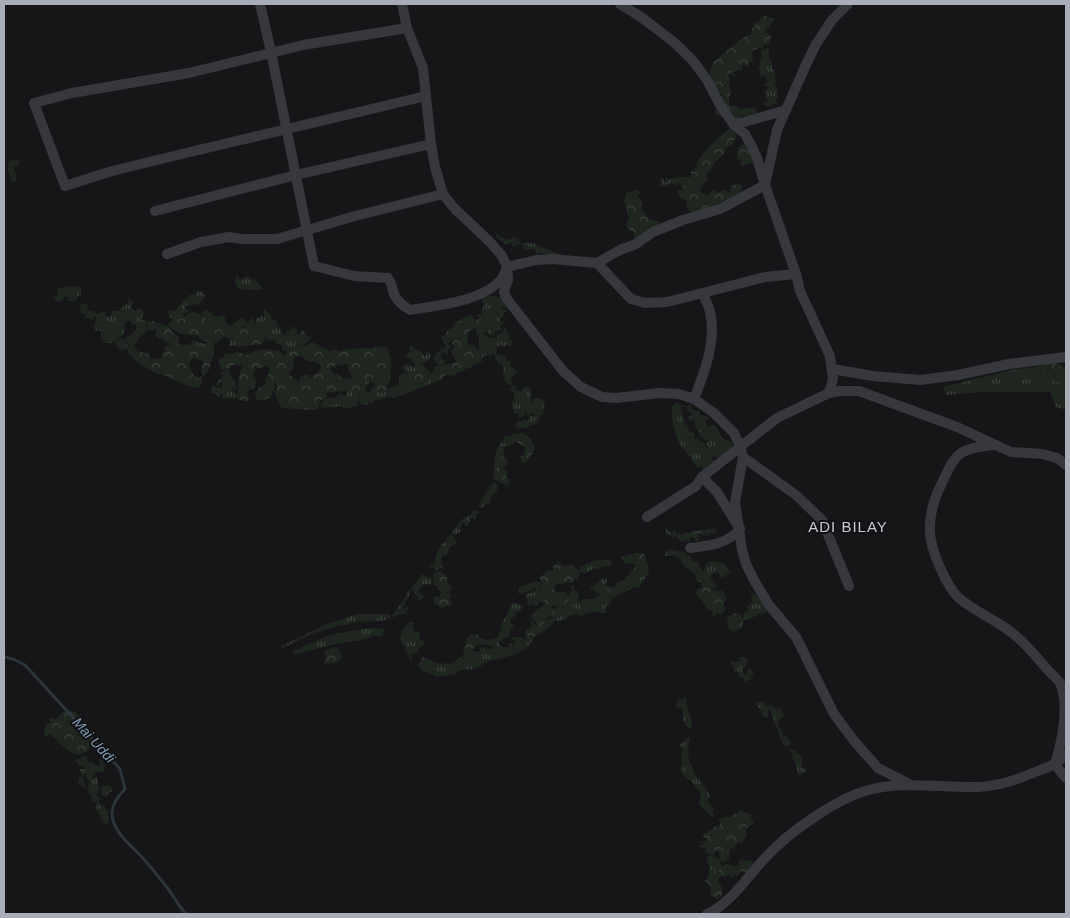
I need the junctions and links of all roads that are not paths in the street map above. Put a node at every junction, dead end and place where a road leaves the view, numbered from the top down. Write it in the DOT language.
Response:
graph roads {
  1 [pos="260,4"];
  2 [pos="402,4"];
  3 [pos="620,4"];
  4 [pos="848,4"];
  5 [pos="407,28"];
  6 [pos="272,52"];
  7 [pos="426,96"];
  8 [pos="786,110"];
  9 [pos="734,125"];
  10 [pos="286,129"];
  11 [pos="431,144"];
  12 [pos="296,175"];
  13 [pos="765,185"];
  14 [pos="443,194"];
  15 [pos="155,211"];
  16 [pos="308,231"];
  17 [pos="167,254"];
  18 [pos="597,263"];
  19 [pos="507,267"];
  20 [pos="796,274"];
  21 [pos="703,294"];
  22 [pos="1066,357"];
  23 [pos="832,369"];
  24 [pos="829,393"];
  25 [pos="694,399"];
  26 [pos="993,445"];
  27 [pos="740,446"];
  28 [pos="743,457"];
  29 [pos="1066,465"];
  30 [pos="702,477"];
  31 [pos="647,517"];
  32 [pos="740,529"];
  33 [pos="690,548"];
  34 [pos="849,586"];
  35 [pos="1066,754"];
  36 [pos="1056,765"];
  37 [pos="1066,778"];
  38 [pos="911,785"];
  39 [pos="707,914"];
  1 -- 6 [label="street"];
  2 -- 5 [label="street"];
  3 -- 9 [label="street"];
  4 -- 8 [label="street"];
  5 -- 6 [label="street"];
  5 -- 7 [label="street"];
  6 -- 10 [label="street"];
  6 -- 10 [label="street"];
  7 -- 10 [label="street"];
  7 -- 11 [label="street"];
  8 -- 9 [label="street"];
  8 -- 13 [label="street"];
  9 -- 13 [label="street"];
  10 -- 12 [label="street"];
  11 -- 12 [label="street"];
  11 -- 14 [label="street"];
  12 -- 15 [label="street"];
  12 -- 16 [label="street"];
  13 -- 18 [label="street"];
  13 -- 20 [label="street"];
  14 -- 16 [label="street"];
  14 -- 19 [label="street"];
  16 -- 17 [label="street"];
  16 -- 19 [label="street"];
  18 -- 19 [label="street"];
  18 -- 21 [label="street"];
  19 -- 25 [label="street"];
  20 -- 21 [label="street"];
  20 -- 23 [label="street"];
  21 -- 25 [label="street"];
  22 -- 23 [label="street"];
  23 -- 24 [label="street"];
  24 -- 26 [label="street"];
  24 -- 27 [label="street"];
  25 -- 27 [label="street"];
  26 -- 29 [label="street"];
  26 -- 36 [label="street"];
  27 -- 28 [label="street"];
  27 -- 30 [label="street"];
  28 -- 32 [label="street"];
  28 -- 34 [label="street"];
  30 -- 31 [label="street"];
  30 -- 32 [label="street"];
  32 -- 33 [label="street"];
  32 -- 38 [label="street"];
  35 -- 36 [label="street"];
  36 -- 37 [label="street"];
  36 -- 38 [label="street"];
  38 -- 39 [label="street"];
}
